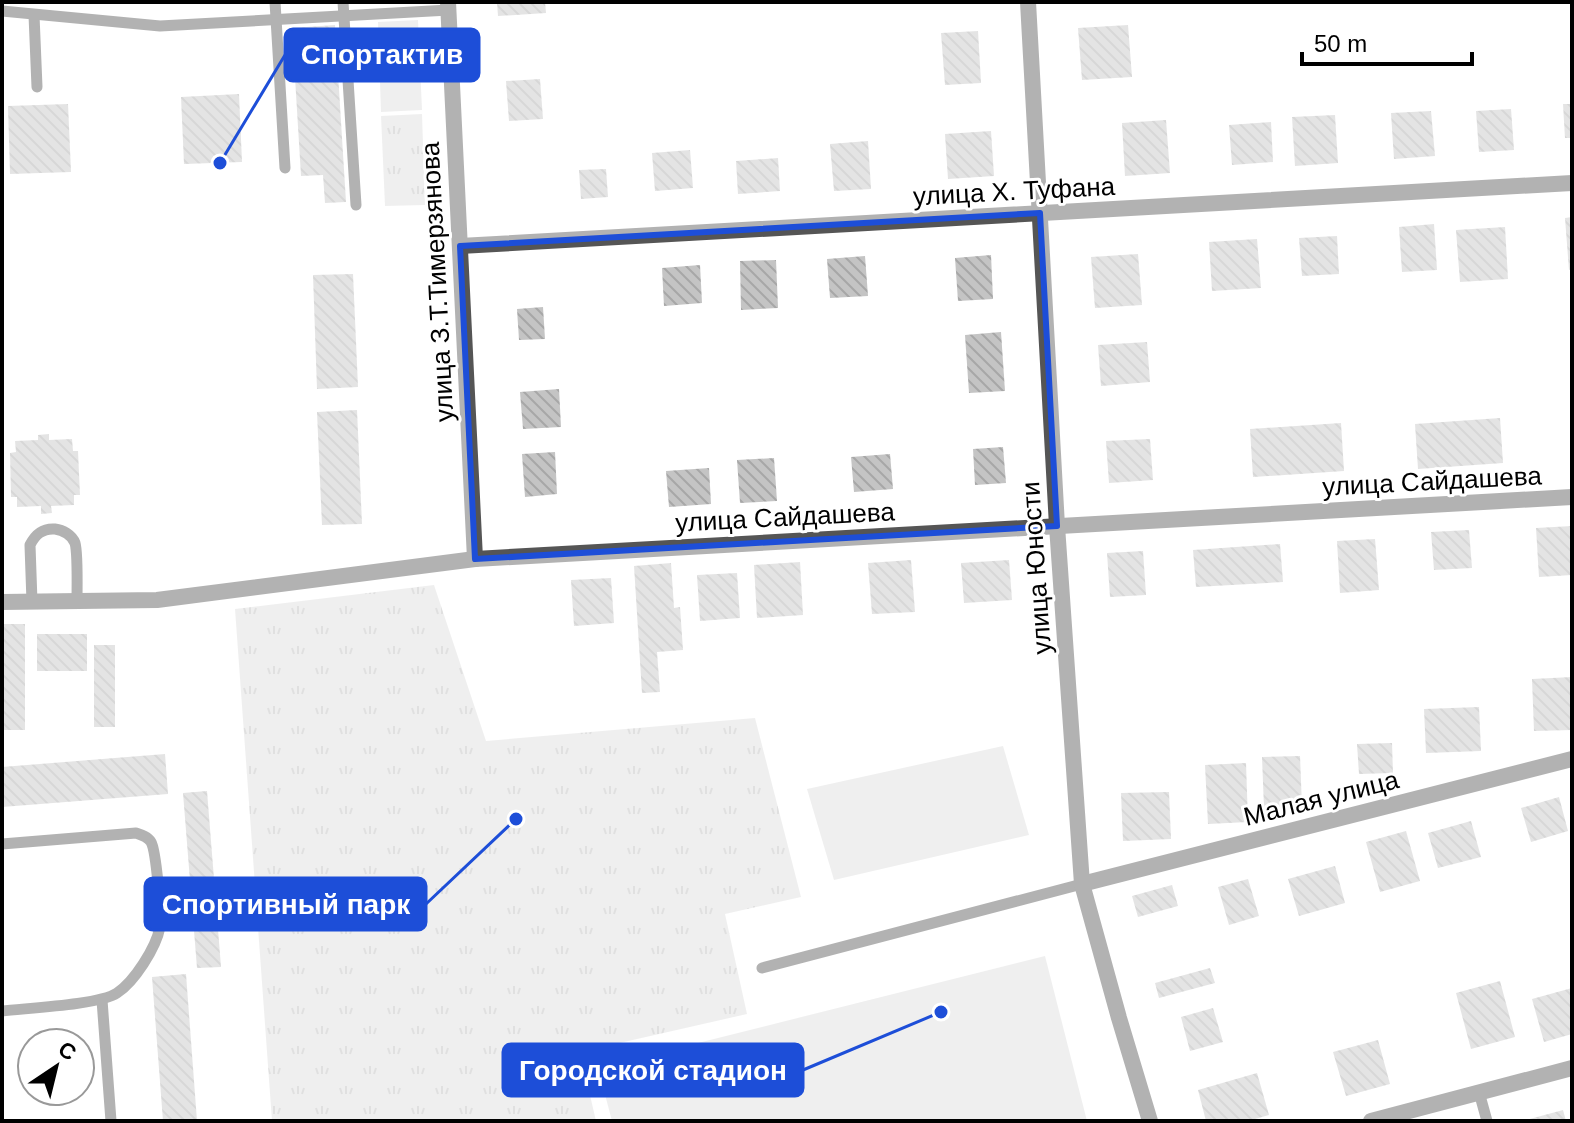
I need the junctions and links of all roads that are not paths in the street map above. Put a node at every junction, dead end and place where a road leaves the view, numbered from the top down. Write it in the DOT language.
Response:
graph roads {
  1 [pos="275,2"];
  2 [pos="343,2"];
  3 [pos="1028,2"];
  4 [pos="448,6"];
  5 [pos="2,11"];
  6 [pos="34,15"];
  7 [pos="344,16"];
  8 [pos="276,20"];
  9 [pos="37,87"];
  10 [pos="285,168"];
  11 [pos="1572,183"];
  12 [pos="356,205"];
  13 [pos="1040,213"];
  14 [pos="460,246"];
  15 [pos="1572,497"];
  16 [pos="1057,526"];
  17 [pos="475,559"];
  18 [pos="77,601"];
  19 [pos="2,602"];
  20 [pos="32,602"];
  21 [pos="1572,759"];
  22 [pos="2,844"];
  23 [pos="1082,884"];
  24 [pos="762,968"];
  25 [pos="102,1000"];
  26 [pos="2,1011"];
  27 [pos="1572,1068"];
  28 [pos="1479,1092"];
  29 [pos="111,1121"];
  30 [pos="1150,1121"];
  31 [pos="1371,1121"];
  32 [pos="1487,1121"];
  1 -- 8 [label="lane"];
  2 -- 7 [label="lane"];
  3 -- 13 [label="street, улица Юности"];
  4 -- 7 [label="lane"];
  4 -- 14 [label="street, улица З.Т.Тимерзянова"];
  5 -- 6 [label="lane"];
  6 -- 8 [label="lane"];
  6 -- 9 [label="lane"];
  7 -- 8 [label="lane"];
  7 -- 12 [label="lane"];
  8 -- 10 [label="lane"];
  11 -- 13 [label="street, улица Х. Туфана"];
  13 -- 14 [label="street, улица Х. Туфана"];
  13 -- 16 [label="street, улица Юности"];
  14 -- 17 [label="street, улица З.Т.Тимерзянова"];
  15 -- 16 [label="street, улица Сайдашева"];
  16 -- 17 [label="street, улица Сайдашева"];
  16 -- 23 [label="street, улица Юности"];
  17 -- 18 [label="street, улица Сайдашева"];
  18 -- 20 [label="street, улица Сайдашева"];
  18 -- 20 [label="lane"];
  19 -- 20 [label="street, улица Сайдашева"];
  21 -- 23 [label="street, Малая улица"];
  22 -- 25 [label="lane"];
  23 -- 24 [label="lane"];
  23 -- 30 [label="street, улица Юности"];
  25 -- 26 [label="lane"];
  25 -- 29 [label="lane"];
  27 -- 28 [label="street"];
  28 -- 31 [label="street"];
  28 -- 32 [label="lane"];
}
